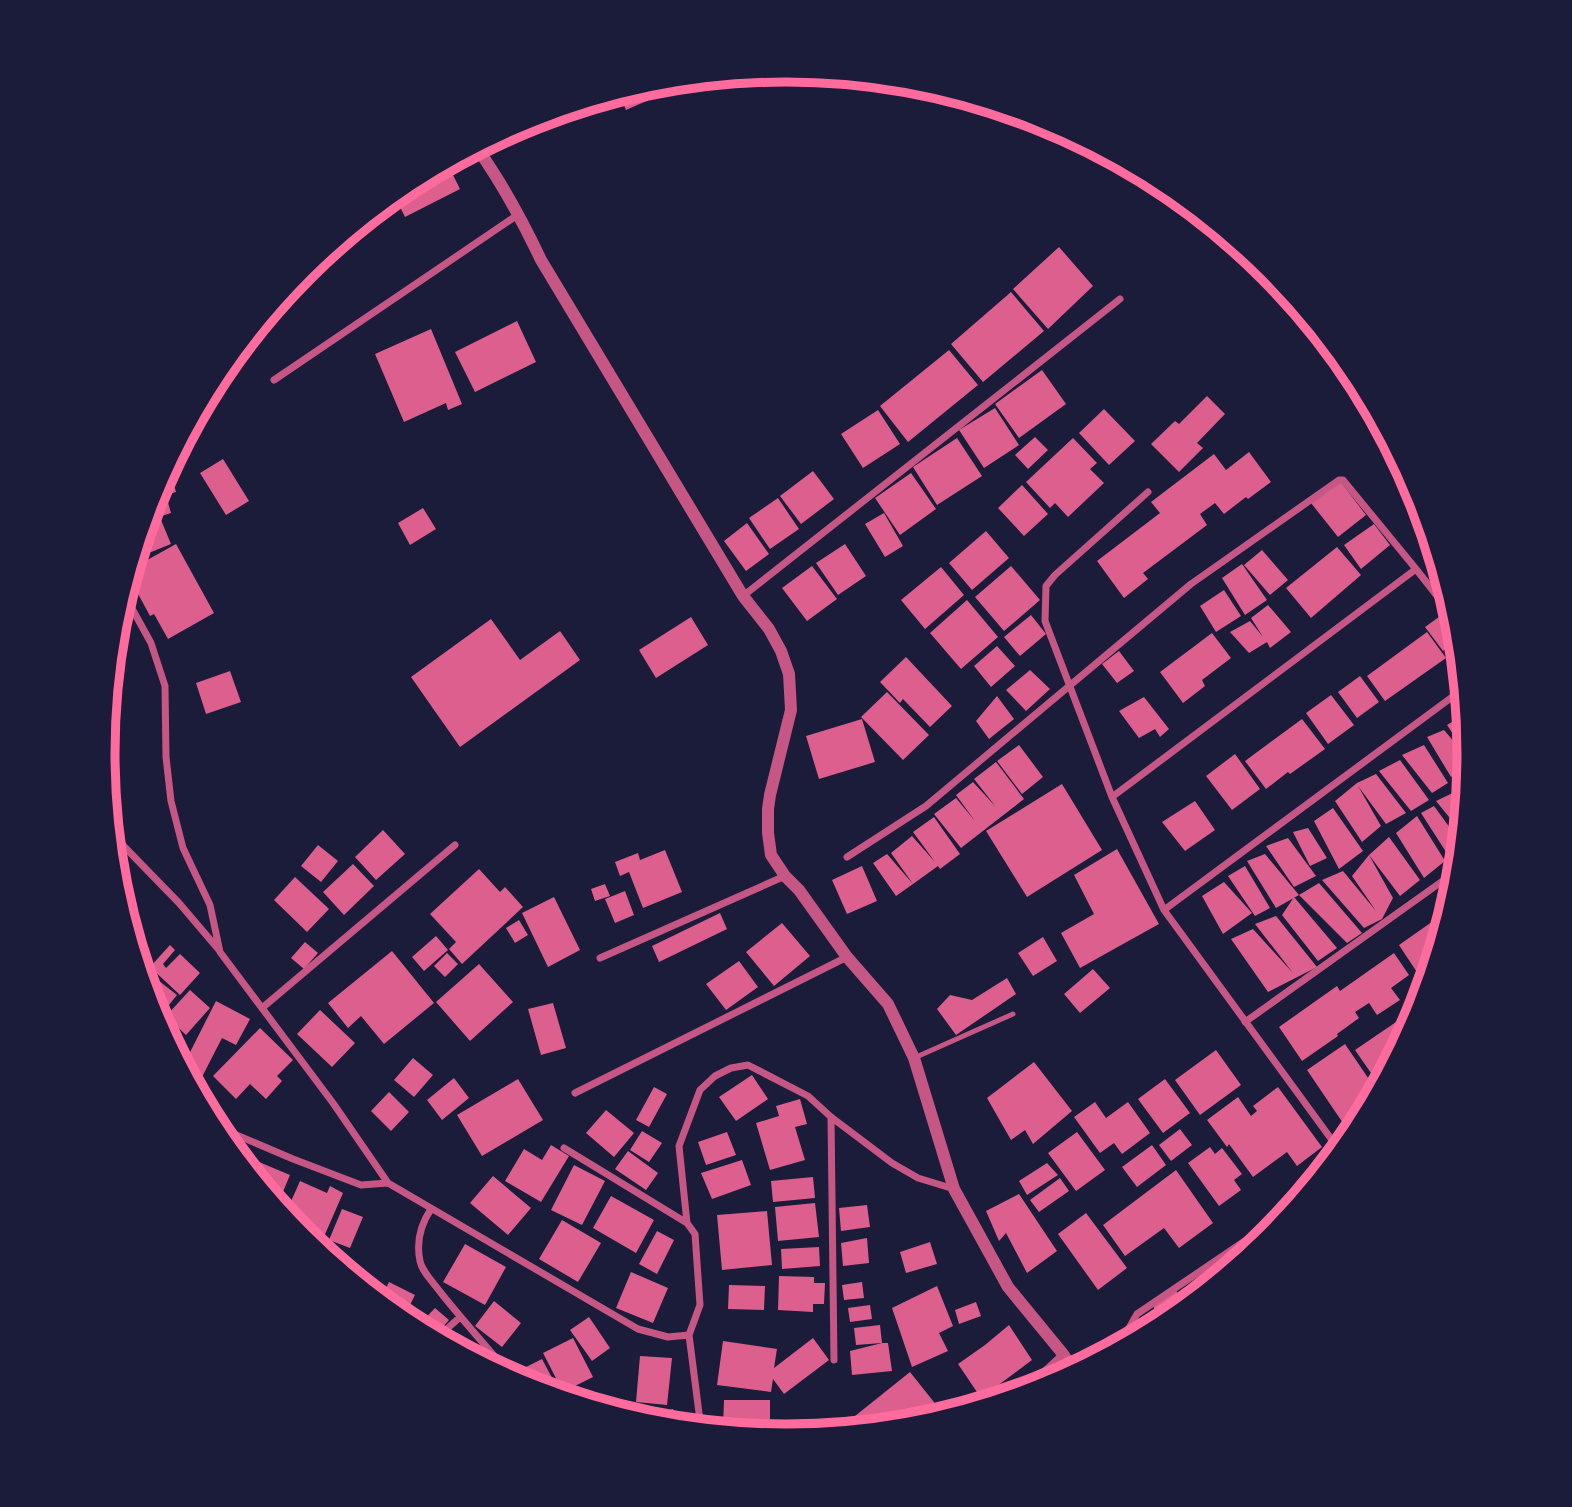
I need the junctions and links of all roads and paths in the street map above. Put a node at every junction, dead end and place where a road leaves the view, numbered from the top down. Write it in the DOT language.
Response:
graph roads {
  1 [pos="482,155"];
  2 [pos="519,214"];
  3 [pos="1120,299"];
  4 [pos="274,380"];
  5 [pos="1148,492"];
  6 [pos="1416,569"];
  7 [pos="743,596"];
  8 [pos="1438,597"];
  9 [pos="132,608"];
  10 [pos="1069,687"];
  11 [pos="1455,695"];
  12 [pos="1112,797"];
  13 [pos="120,843"];
  14 [pos="455,845"];
  15 [pos="847,857"];
  16 [pos="785,876"];
  17 [pos="1445,879"];
  18 [pos="1164,910"];
  19 [pos="220,952"];
  20 [pos="847,957"];
  21 [pos="600,958"];
  22 [pos="262,1008"];
  23 [pos="1013,1014"];
  24 [pos="1245,1022"];
  25 [pos="914,1058"];
  26 [pos="575,1093"];
  27 [pos="831,1117"];
  28 [pos="234,1134"];
  29 [pos="1333,1142"];
  30 [pos="564,1148"];
  31 [pos="388,1184"];
  32 [pos="954,1189"];
  33 [pos="431,1209"];
  34 [pos="687,1223"];
  35 [pos="1253,1235"];
  36 [pos="460,1317"];
  37 [pos="444,1331"];
  38 [pos="1127,1332"];
  39 [pos="689,1335"];
  40 [pos="1063,1353"];
  41 [pos="497,1360"];
  42 [pos="834,1360"];
  43 [pos="1069,1362"];
  44 [pos="1040,1375"];
  45 [pos="701,1419"];
  1 -- 2 [label="street"];
  2 -- 4 [label="street"];
  2 -- 7 [label="street"];
  3 -- 7 [label="street"];
  5 -- 10 [label="street"];
  6 -- 8 [label="street"];
  6 -- 10 [label="street"];
  6 -- 12 [label="street"];
  7 -- 16 [label="street"];
  9 -- 19 [label="street"];
  10 -- 12 [label="street"];
  10 -- 15 [label="street"];
  11 -- 18 [label="street"];
  12 -- 18 [label="street"];
  13 -- 19 [label="street"];
  14 -- 22 [label="street"];
  16 -- 20 [label="street"];
  16 -- 21 [label="street"];
  17 -- 24 [label="street"];
  18 -- 24 [label="street"];
  19 -- 22 [label="street"];
  20 -- 25 [label="street"];
  20 -- 26 [label="street"];
  22 -- 31 [label="street"];
  23 -- 25 [label="lane"];
  24 -- 29 [label="street"];
  25 -- 32 [label="street"];
  27 -- 32 [label="street"];
  27 -- 34 [label="street"];
  27 -- 42 [label="street"];
  28 -- 31 [label="street"];
  30 -- 34 [label="street"];
  31 -- 33 [label="street"];
  32 -- 40 [label="street"];
  33 -- 36 [label="street"];
  33 -- 39 [label="street"];
  34 -- 39 [label="street"];
  35 -- 38 [label="street"];
  36 -- 37 [label="street"];
  36 -- 41 [label="street"];
  39 -- 45 [label="street"];
  40 -- 43 [label="street"];
  40 -- 44 [label="street"];
}
